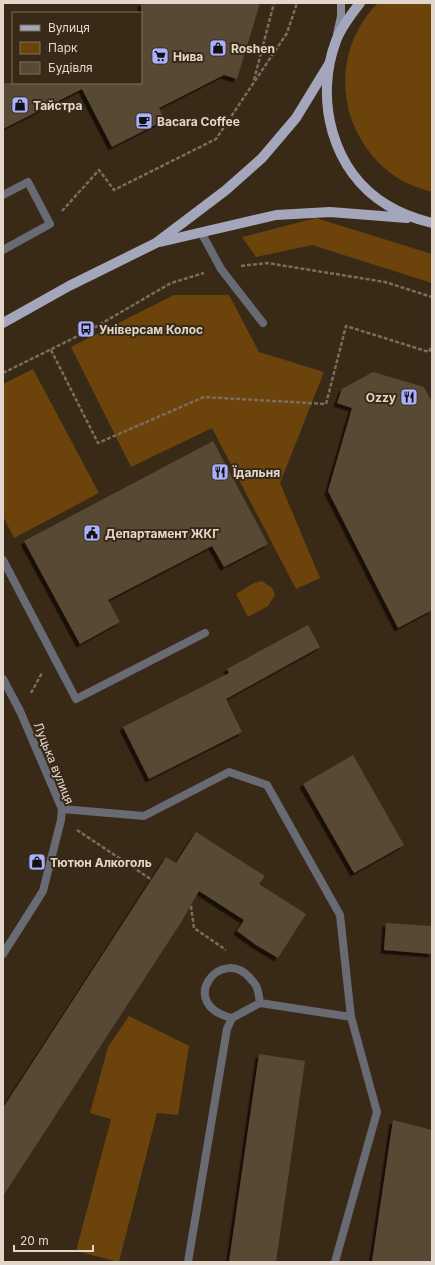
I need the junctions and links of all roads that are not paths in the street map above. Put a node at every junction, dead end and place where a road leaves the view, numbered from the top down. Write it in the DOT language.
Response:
graph roads {
  1 [pos="341,3"];
  2 [pos="360,3"];
  3 [pos="336,40"];
  4 [pos="329,64"];
  5 [pos="3,195"];
  6 [pos="412,218"];
  7 [pos="432,223"];
  8 [pos="201,232"];
  9 [pos="156,243"];
  10 [pos="3,250"];
  11 [pos="3,323"];
  12 [pos="263,323"];
  13 [pos="3,560"];
  14 [pos="205,633"];
  15 [pos="3,679"];
  16 [pos="62,809"];
  17 [pos="3,954"];
  18 [pos="260,1003"];
  19 [pos="232,1018"];
  20 [pos="351,1018"];
  21 [pos="188,1262"];
  22 [pos="335,1262"];
  1 -- 3 [label="main road"];
  2 -- 3 [label="main road"];
  3 -- 4 [label="main road"];
  4 -- 6 [label="main road"];
  4 -- 9 [label="main road"];
  5 -- 10 [label="street"];
  6 -- 7 [label="main road"];
  6 -- 8 [label="main road"];
  8 -- 9 [label="main road"];
  8 -- 12 [label="street"];
  9 -- 11 [label="main road"];
  13 -- 14 [label="street"];
  15 -- 16 [label="street, Луцька вулиця"];
  16 -- 17 [label="street, Луцька вулиця"];
  16 -- 20 [label="street"];
  18 -- 19 [label="street"];
  18 -- 19 [label="street"];
  18 -- 20 [label="street"];
  19 -- 21 [label="street"];
  20 -- 22 [label="street"];
}
